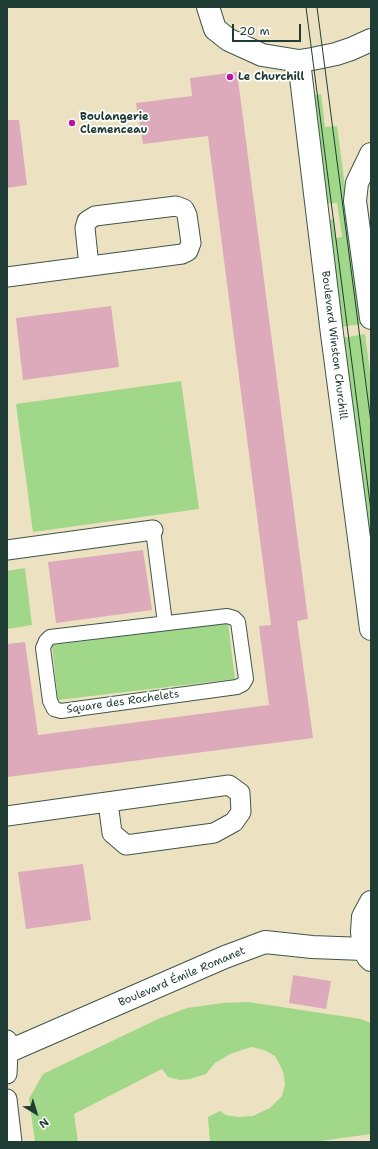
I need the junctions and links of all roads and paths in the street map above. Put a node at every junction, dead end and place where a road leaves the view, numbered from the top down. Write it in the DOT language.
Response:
graph roads {
  1 [pos="208,7"];
  2 [pos="371,40"];
  3 [pos="299,60"];
  4 [pos="371,154"];
  5 [pos="89,266"];
  6 [pos="7,277"];
  7 [pos="371,318"];
  8 [pos="153,530"];
  9 [pos="7,550"];
  10 [pos="165,623"];
  11 [pos="371,629"];
  12 [pos="108,802"];
  13 [pos="7,816"];
  14 [pos="371,902"];
  15 [pos="368,955"];
  16 [pos="8,1048"];
  17 [pos="7,1074"];
  18 [pos="7,1099"];
  19 [pos="12,1142"];
  1 -- 3 [label="street"];
  2 -- 3 [label="street"];
  3 -- 11 [label="street, Boulevard Winston Churchill"];
  4 -- 7 [label="street"];
  5 -- 5 [label="street"];
  5 -- 6 [label="street"];
  8 -- 9 [label="street"];
  8 -- 10 [label="street"];
  10 -- 10 [label="street, Square des Rochelets"];
  12 -- 12 [label="street"];
  12 -- 13 [label="street"];
  14 -- 15 [label="street"];
  15 -- 16 [label="street, Boulevard Émile Romanet"];
  16 -- 17 [label="street"];
  18 -- 19 [label="street"];
}
